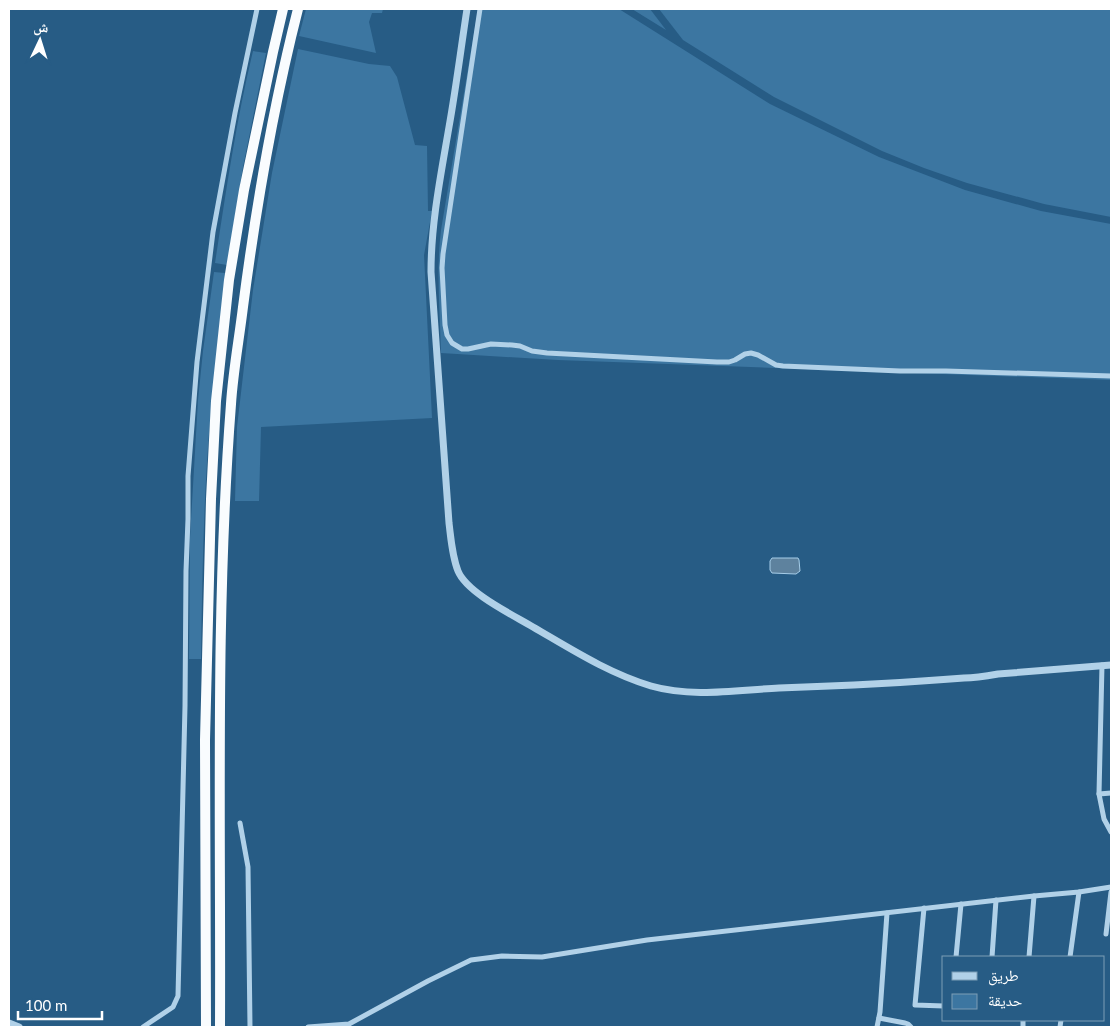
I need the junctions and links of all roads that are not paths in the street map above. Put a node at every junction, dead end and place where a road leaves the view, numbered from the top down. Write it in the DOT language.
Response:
graph roads {
  1 [pos="257,9"];
  2 [pos="283,9"];
  3 [pos="298,9"];
  4 [pos="467,9"];
  5 [pos="480,9"];
  6 [pos="1111,376"];
  7 [pos="1102,665"];
  8 [pos="1111,665"];
  9 [pos="1111,793"];
  10 [pos="1099,794"];
  11 [pos="240,823"];
  12 [pos="1111,832"];
  13 [pos="1111,888"];
  14 [pos="1079,892"];
  15 [pos="1111,892"];
  16 [pos="1034,896"];
  17 [pos="996,900"];
  18 [pos="961,904"];
  19 [pos="924,908"];
  20 [pos="887,913"];
  21 [pos="1106,934"];
  22 [pos="956,956"];
  23 [pos="992,956"];
  24 [pos="1029,956"];
  25 [pos="1070,956"];
  26 [pos="942,1006"];
  27 [pos="879,1018"];
  28 [pos="9,1023"];
  29 [pos="19,1027"];
  30 [pos="143,1027"];
  31 [pos="206,1027"];
  32 [pos="220,1027"];
  33 [pos="250,1027"];
  34 [pos="308,1027"];
  35 [pos="877,1027"];
  36 [pos="911,1027"];
  1 -- 30 [label="street"];
  2 -- 31 [label="highway"];
  3 -- 32 [label="highway"];
  4 -- 7 [label="street"];
  5 -- 6 [label="street"];
  7 -- 8 [label="street"];
  7 -- 10 [label="street"];
  9 -- 10 [label="street"];
  10 -- 12 [label="street"];
  11 -- 33 [label="street"];
  13 -- 14 [label="street"];
  14 -- 16 [label="street"];
  14 -- 25 [label="street"];
  15 -- 21 [label="street"];
  16 -- 17 [label="street"];
  16 -- 24 [label="street"];
  17 -- 18 [label="street"];
  17 -- 23 [label="street"];
  18 -- 19 [label="street"];
  18 -- 22 [label="street"];
  19 -- 20 [label="street"];
  19 -- 26 [label="street"];
  20 -- 27 [label="street"];
  20 -- 34 [label="street"];
  27 -- 35 [label="street"];
  27 -- 36 [label="street"];
  28 -- 29 [label="street"];
}
